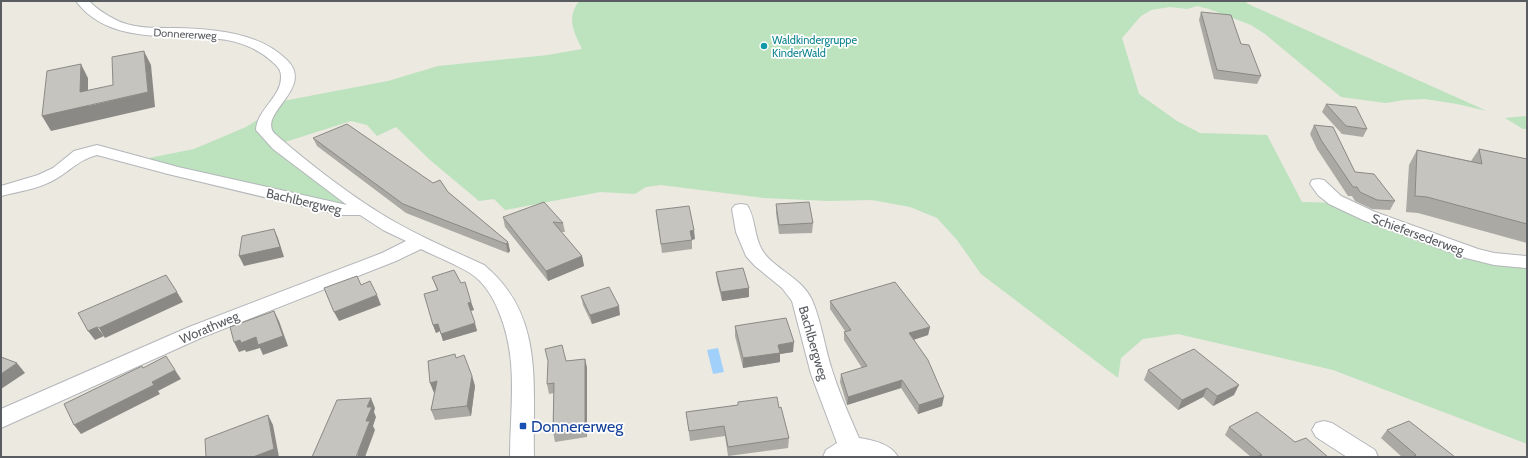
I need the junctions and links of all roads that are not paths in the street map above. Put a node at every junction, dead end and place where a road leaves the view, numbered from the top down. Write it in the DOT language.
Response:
graph roads {
  1 [pos="82,1"];
  2 [pos="1318,184"];
  3 [pos="1,191"];
  4 [pos="362,208"];
  5 [pos="741,209"];
  6 [pos="420,242"];
  7 [pos="1527,262"];
  8 [pos="1,419"];
  9 [pos="1324,430"];
  10 [pos="843,452"];
  11 [pos="522,457"];
  12 [pos="886,457"];
  13 [pos="1366,457"];
  1 -- 4 [label="street, Donnererweg"];
  2 -- 7 [label="street, Schiefersederweg"];
  3 -- 4 [label="street, Bachlbergweg"];
  4 -- 6 [label="street, Bachlbergweg"];
  5 -- 10 [label="street, Bachlbergweg"];
  6 -- 8 [label="street, Worathweg"];
  6 -- 11 [label="street, Bachlbergweg"];
  9 -- 13 [label="street"];
  10 -- 12 [label="street, Bachlbergweg"];
}
